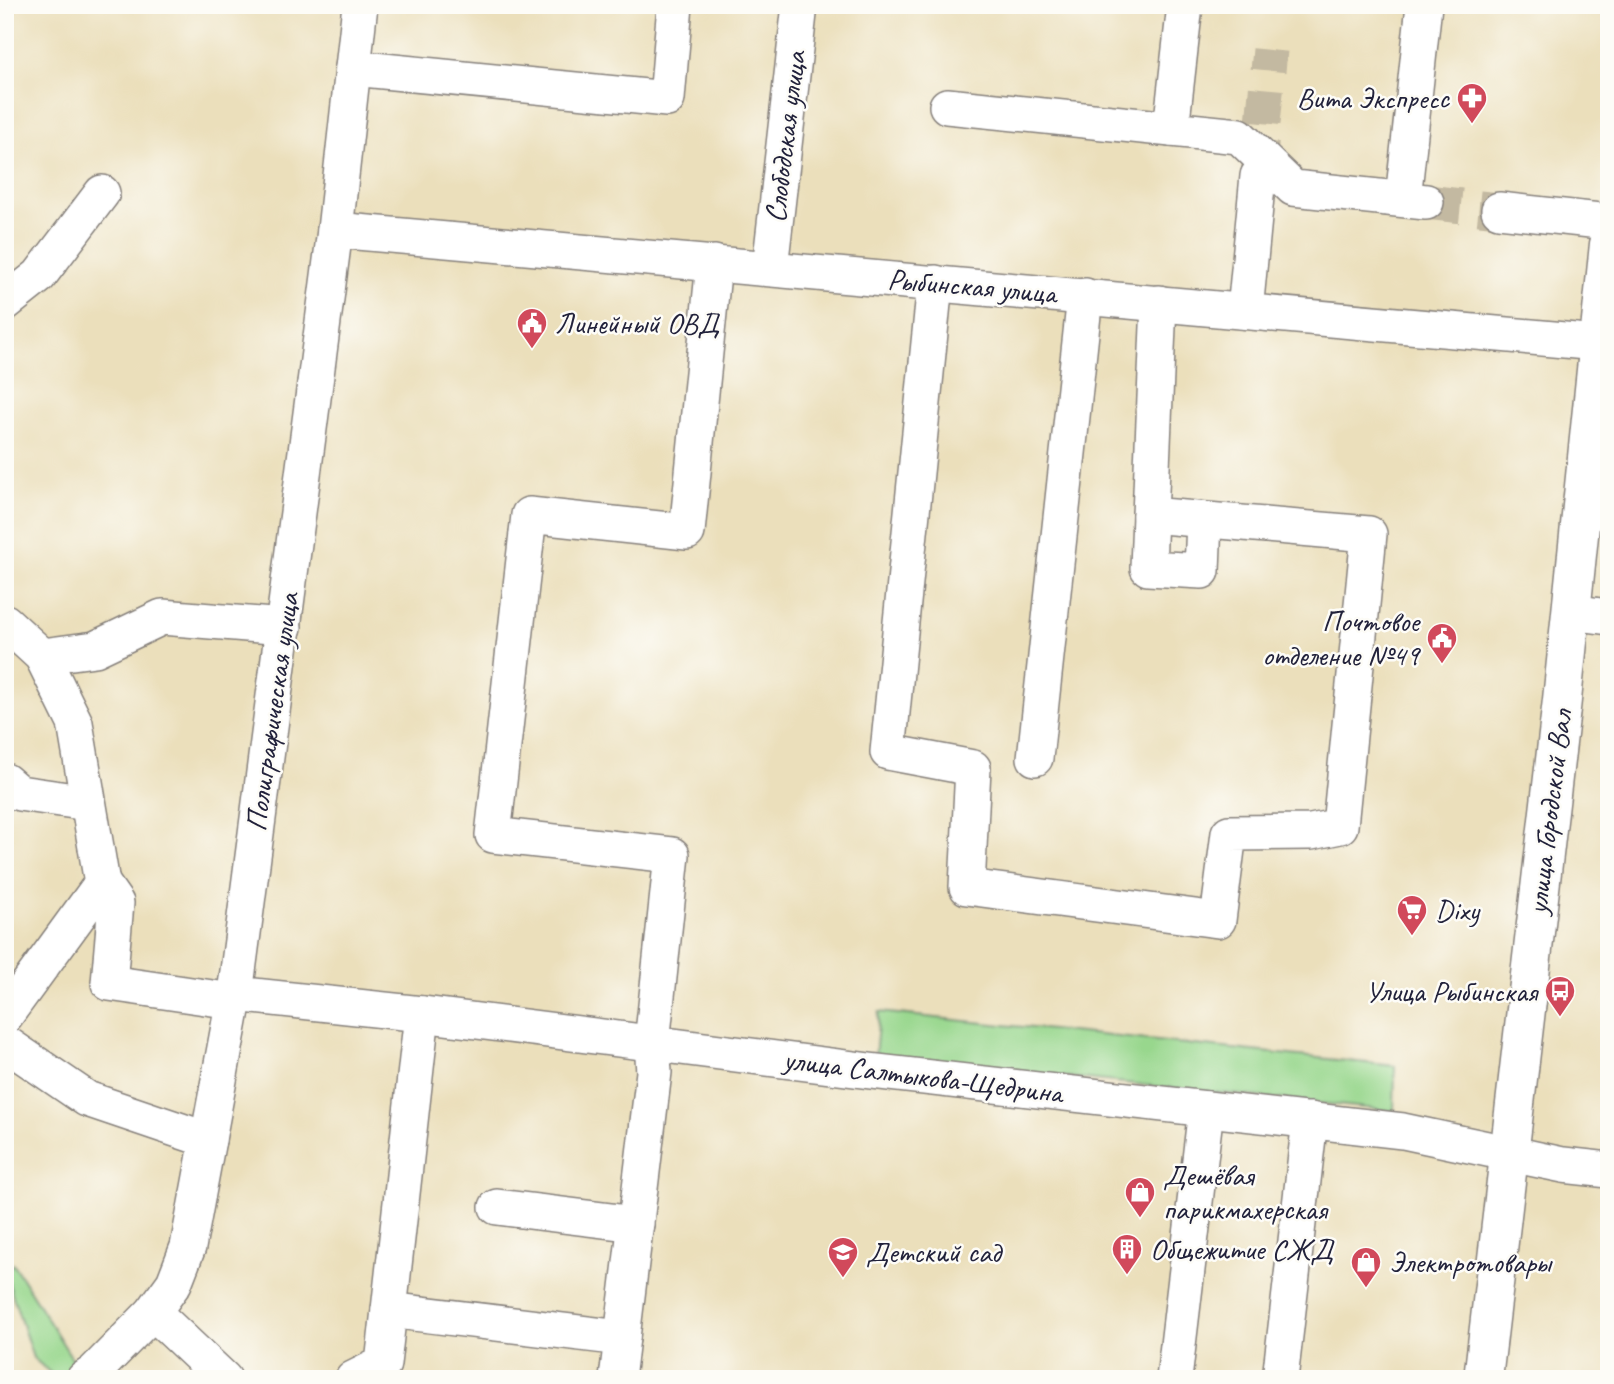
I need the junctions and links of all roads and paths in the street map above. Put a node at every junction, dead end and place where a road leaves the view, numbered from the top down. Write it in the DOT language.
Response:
graph roads {
  1 [pos="360,5"];
  2 [pos="675,5"];
  3 [pos="800,5"];
  4 [pos="1185,5"];
  5 [pos="1424,5"];
  6 [pos="353,68"];
  7 [pos="947,106"];
  8 [pos="1171,129"];
  9 [pos="1258,176"];
  10 [pos="102,193"];
  11 [pos="1499,210"];
  12 [pos="1609,222"];
  13 [pos="335,230"];
  14 [pos="1609,244"];
  15 [pos="714,263"];
  16 [pos="770,268"];
  17 [pos="934,283"];
  18 [pos="1085,296"];
  19 [pos="5,303"];
  20 [pos="1159,303"];
  21 [pos="1245,311"];
  22 [pos="1604,343"];
  23 [pos="1150,515"];
  24 [pos="1204,520"];
  25 [pos="1571,612"];
  26 [pos="1609,618"];
  27 [pos="5,622"];
  28 [pos="284,627"];
  29 [pos="42,656"];
  30 [pos="1035,758"];
  31 [pos="5,781"];
  32 [pos="88,803"];
  33 [pos="102,883"];
  34 [pos="234,998"];
  35 [pos="422,1014"];
  36 [pos="5,1016"];
  37 [pos="5,1043"];
  38 [pos="652,1043"];
  39 [pos="1206,1109"];
  40 [pos="1310,1121"];
  41 [pos="208,1140"];
  42 [pos="1509,1152"];
  43 [pos="1609,1170"];
  44 [pos="497,1207"];
  45 [pos="636,1224"];
  46 [pos="389,1310"];
  47 [pos="153,1312"];
  48 [pos="622,1338"];
  49 [pos="84,1379"];
  50 [pos="223,1379"];
  51 [pos="353,1379"];
  52 [pos="617,1379"];
  53 [pos="1174,1379"];
  54 [pos="1280,1379"];
  55 [pos="1483,1379"];
  1 -- 6 [label="street, Полиграфическая улица"];
  2 -- 6 [label="street"];
  3 -- 16 [label="street, Слободская улица"];
  4 -- 8 [label="street"];
  5 -- 8 [label="street"];
  6 -- 13 [label="street, Полиграфическая улица"];
  7 -- 8 [label="street"];
  9 -- 21 [label="street"];
  10 -- 19 [label="street"];
  11 -- 12 [label="street"];
  13 -- 15 [label="street, Рыбинская улица"];
  13 -- 28 [label="street, Полиграфическая улица"];
  14 -- 22 [label="main road, улица Городской Вал"];
  15 -- 16 [label="street, Рыбинская улица"];
  15 -- 38 [label="street"];
  16 -- 17 [label="street, Рыбинская улица"];
  17 -- 18 [label="street, Рыбинская улица"];
  17 -- 24 [label="street"];
  18 -- 20 [label="street, Рыбинская улица"];
  18 -- 30 [label="street"];
  20 -- 21 [label="street, Рыбинская улица"];
  20 -- 23 [label="street"];
  21 -- 22 [label="street, Рыбинская улица"];
  22 -- 25 [label="main road, улица Городской Вал"];
  23 -- 24 [label="street"];
  23 -- 24 [label="street"];
  25 -- 26 [label="street"];
  25 -- 42 [label="main road, улица Городской Вал"];
  27 -- 29 [label="street"];
  28 -- 29 [label="street"];
  28 -- 34 [label="street, Полиграфическая улица"];
  29 -- 32 [label="street"];
  31 -- 32 [label="street"];
  32 -- 33 [label="street"];
  33 -- 34 [label="street, улица Салтыкова-Щедрина"];
  33 -- 36 [label="street"];
  34 -- 35 [label="street, улица Салтыкова-Щедрина"];
  34 -- 41 [label="street, Полиграфическая улица"];
  35 -- 38 [label="street, улица Салтыкова-Щедрина"];
  35 -- 46 [label="street"];
  37 -- 41 [label="street"];
  38 -- 39 [label="street, улица Салтыкова-Щедрина"];
  38 -- 45 [label="street"];
  39 -- 40 [label="street, улица Салтыкова-Щедрина"];
  39 -- 53 [label="street"];
  40 -- 42 [label="street, улица Салтыкова-Щедрина"];
  40 -- 54 [label="street"];
  41 -- 47 [label="street, Полиграфическая улица"];
  42 -- 43 [label="street, улица Салтыкова-Щедрина"];
  42 -- 55 [label="main road, улица Городской Вал"];
  44 -- 45 [label="street"];
  45 -- 48 [label="street"];
  46 -- 48 [label="street"];
  46 -- 51 [label="street"];
  47 -- 49 [label="street, Полиграфическая улица"];
  47 -- 50 [label="street"];
  48 -- 52 [label="street"];
}
